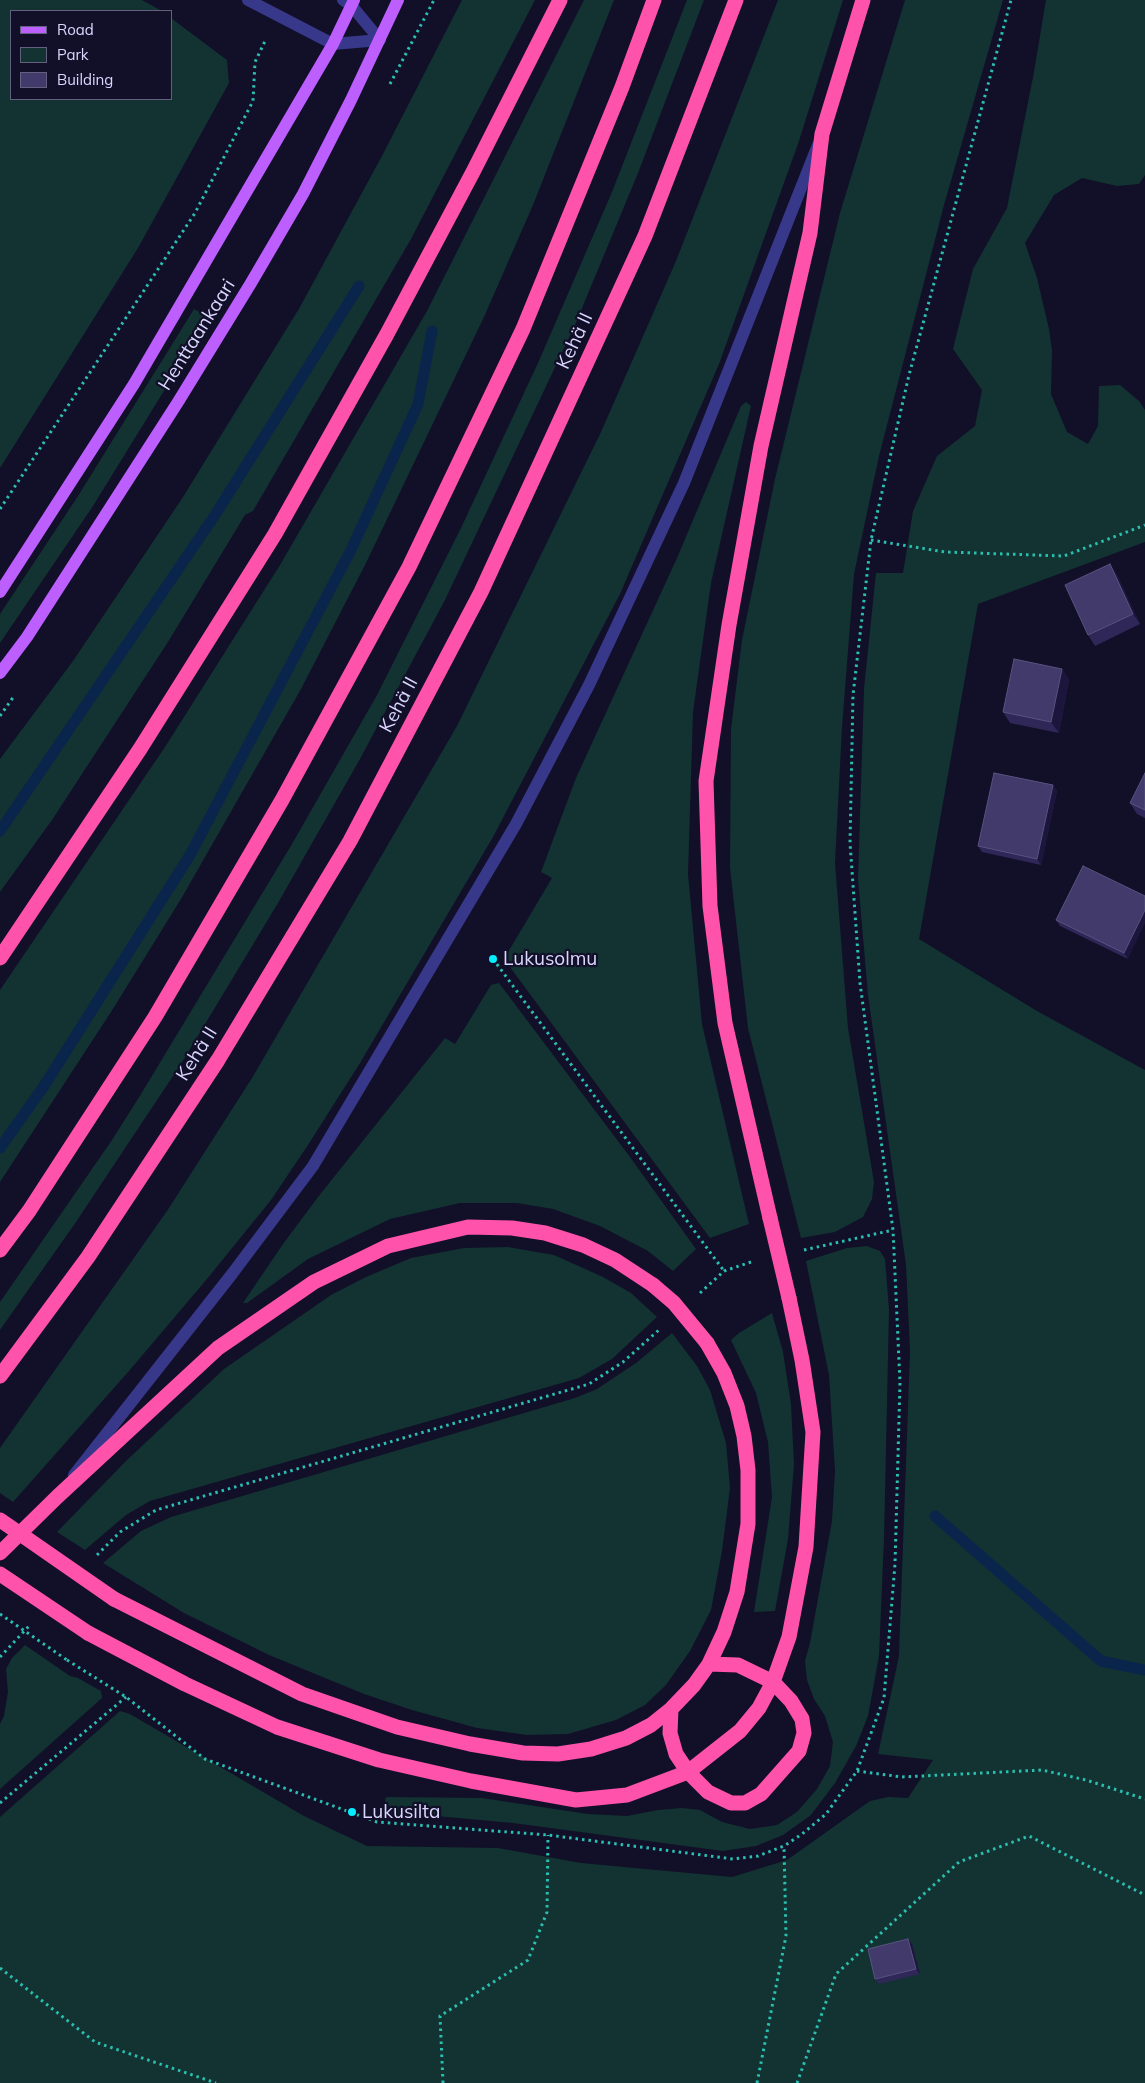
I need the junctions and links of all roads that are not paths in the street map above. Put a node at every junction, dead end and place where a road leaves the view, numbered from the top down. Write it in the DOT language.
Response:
graph roads {
  1 [pos="248,0"];
  2 [pos="398,0"];
  3 [pos="560,0"];
  4 [pos="654,0"];
  5 [pos="736,0"];
  6 [pos="863,0"];
  7 [pos="349,2"];
  8 [pos="380,40"];
  9 [pos="333,44"];
  10 [pos="822,134"];
  11 [pos="0,592"];
  12 [pos="0,673"];
  13 [pos="0,958"];
  14 [pos="0,1250"];
  15 [pos="0,1376"];
  16 [pos="57,1497"];
  17 [pos="0,1520"];
  18 [pos="0,1553"];
  19 [pos="0,1574"];
  20 [pos="709,1664"];
  21 [pos="773,1682"];
  22 [pos="671,1709"];
  23 [pos="688,1772"];
  1 -- 9 [label="street"];
  2 -- 8 [label="main road, Henttaankaari"];
  3 -- 13 [label="highway"];
  4 -- 14 [label="highway"];
  5 -- 15 [label="highway, Kehä II"];
  6 -- 10 [label="highway"];
  7 -- 8 [label="street"];
  7 -- 9 [label="main road, Henttaankaari"];
  8 -- 9 [label="street"];
  8 -- 12 [label="main road, Henttaankaari"];
  9 -- 11 [label="main road, Henttaankaari"];
  10 -- 16 [label="street"];
  10 -- 21 [label="highway, bridge"];
  16 -- 18 [label="highway"];
  16 -- 20 [label="highway, bridge"];
  17 -- 22 [label="highway, bridge"];
  19 -- 23 [label="highway, bridge"];
  20 -- 21 [label="highway"];
  20 -- 22 [label="highway"];
  21 -- 23 [label="highway"];
  21 -- 23 [label="highway"];
  22 -- 23 [label="highway"];
}
